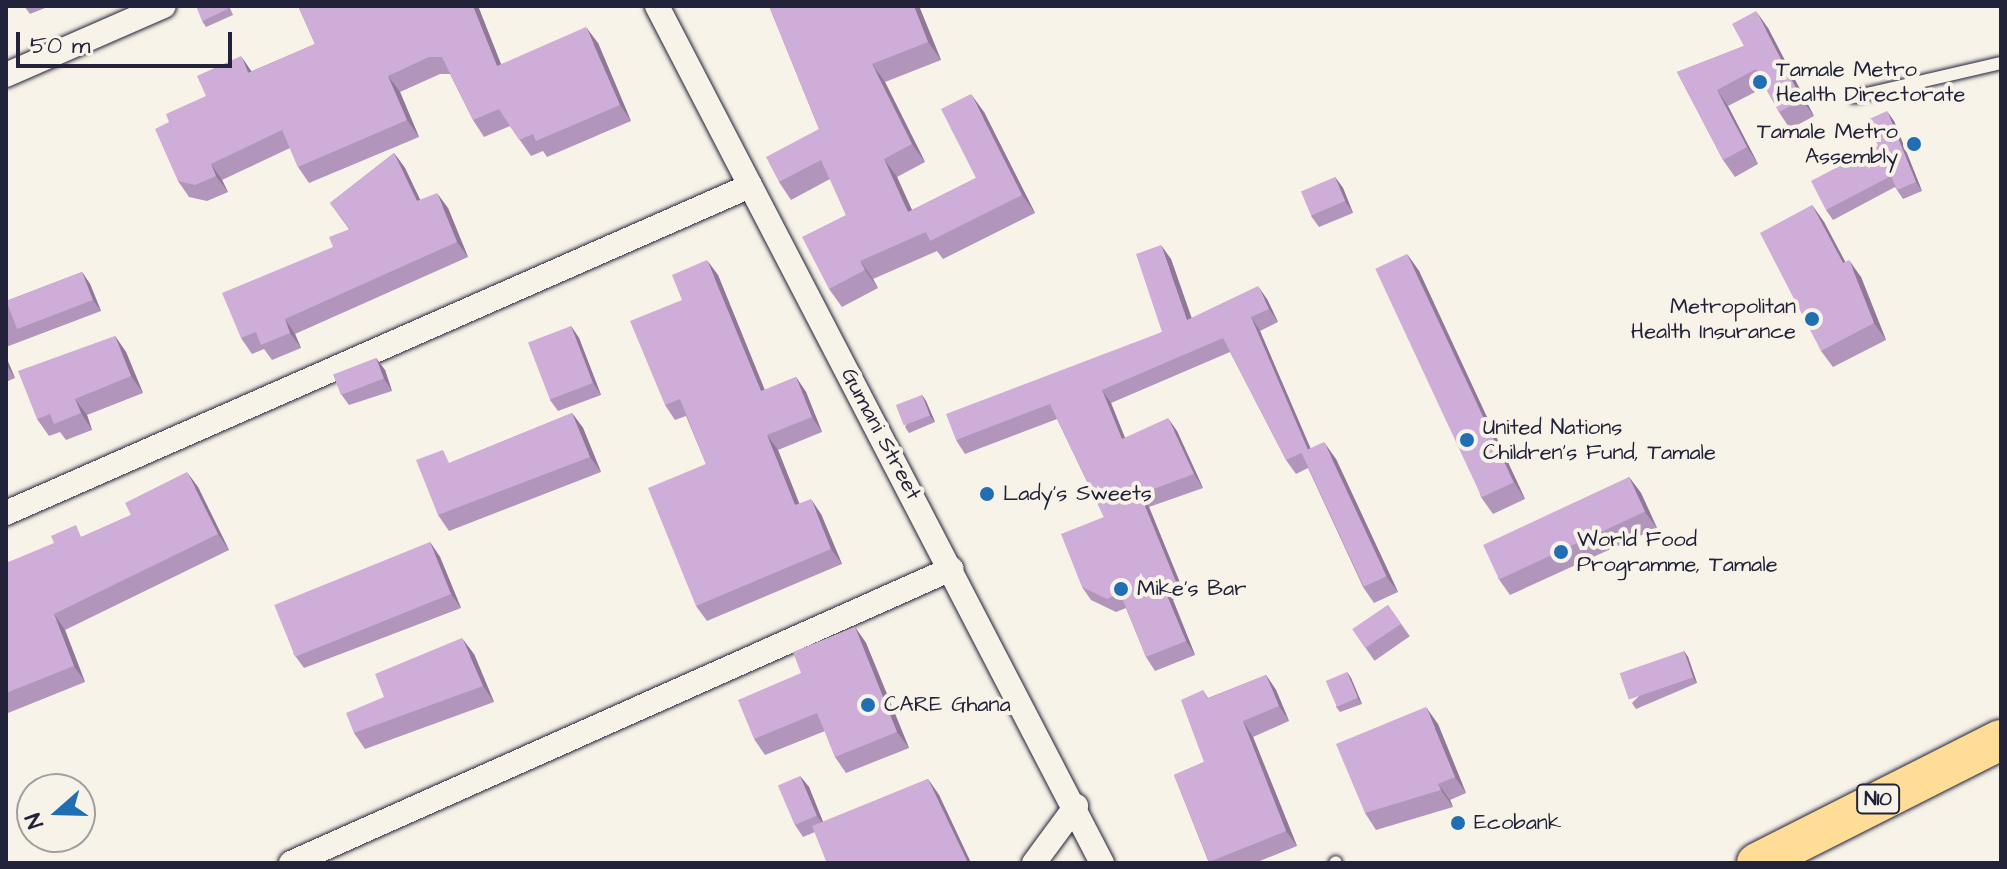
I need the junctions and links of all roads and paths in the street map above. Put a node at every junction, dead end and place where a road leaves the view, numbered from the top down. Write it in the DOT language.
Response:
graph roads {
  1 [pos="164,6"];
  2 [pos="657,6"];
  3 [pos="2001,63"];
  4 [pos="6,75"];
  5 [pos="1854,97"];
  6 [pos="750,186"];
  7 [pos="6,513"];
  8 [pos="951,569"];
  9 [pos="2001,740"];
  10 [pos="1076,806"];
  11 [pos="291,863"];
  12 [pos="1034,863"];
  13 [pos="1102,863"];
  14 [pos="1757,863"];
  1 -- 4 [label="street"];
  2 -- 6 [label="street, Gumani Street"];
  3 -- 5 [label="lane"];
  6 -- 7 [label="street"];
  6 -- 8 [label="street, Gumani Street"];
  8 -- 10 [label="street, Gumani Street"];
  8 -- 11 [label="street"];
  9 -- 14 [label="highway, N10"];
  10 -- 12 [label="street"];
  10 -- 13 [label="street, Gumani Street"];
}
